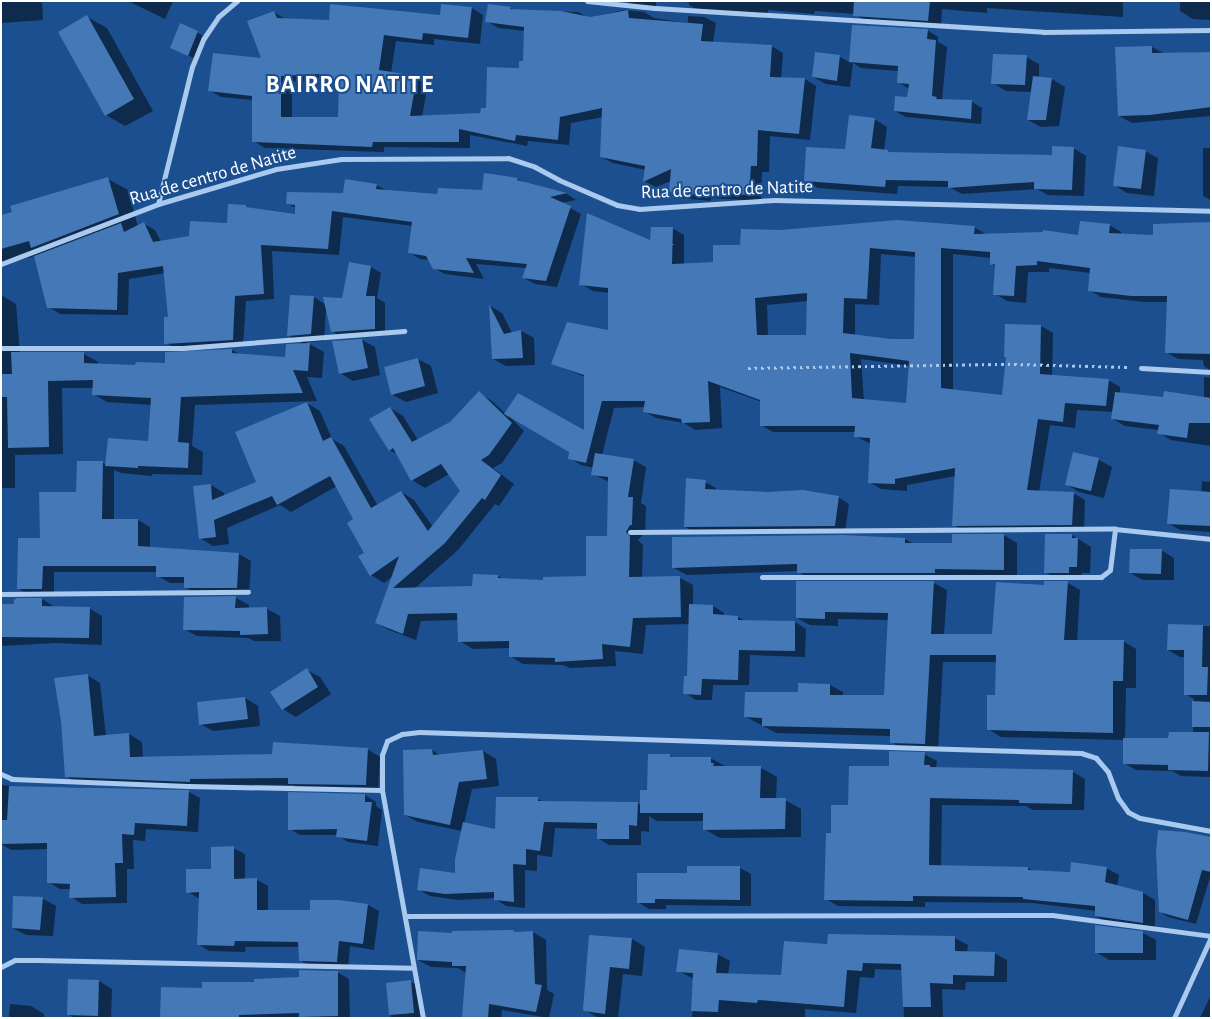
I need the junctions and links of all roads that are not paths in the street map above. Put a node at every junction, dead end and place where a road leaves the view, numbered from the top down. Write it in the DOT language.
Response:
graph roads {
  1 [pos="237,1"];
  2 [pos="587,1"];
  3 [pos="654,1"];
  4 [pos="655,8"];
  5 [pos="1211,30"];
  6 [pos="158,204"];
  7 [pos="1211,211"];
  8 [pos="1,264"];
  9 [pos="404,331"];
  10 [pos="1,348"];
  11 [pos="1141,368"];
  12 [pos="1211,372"];
  13 [pos="1115,529"];
  14 [pos="630,532"];
  15 [pos="1211,539"];
  16 [pos="762,576"];
  17 [pos="248,592"];
  18 [pos="1,594"];
  19 [pos="1,774"];
  20 [pos="382,790"];
  21 [pos="1211,831"];
  22 [pos="405,916"];
  23 [pos="1211,936"];
  24 [pos="1,967"];
  25 [pos="413,968"];
  26 [pos="423,1018"];
  27 [pos="1174,1018"];
  1 -- 6 [label="street"];
  2 -- 4 [label="street"];
  3 -- 4 [label="street"];
  4 -- 5 [label="street"];
  6 -- 7 [label="street, Rua de centro de Natite"];
  6 -- 8 [label="street, Rua de centro de Natite"];
  9 -- 10 [label="street"];
  11 -- 12 [label="street"];
  13 -- 14 [label="street"];
  13 -- 15 [label="street"];
  13 -- 16 [label="street"];
  17 -- 18 [label="street"];
  19 -- 20 [label="street"];
  20 -- 21 [label="street"];
  20 -- 22 [label="street"];
  22 -- 23 [label="street"];
  22 -- 25 [label="street"];
  23 -- 27 [label="street"];
  24 -- 25 [label="street"];
  25 -- 26 [label="street"];
}
